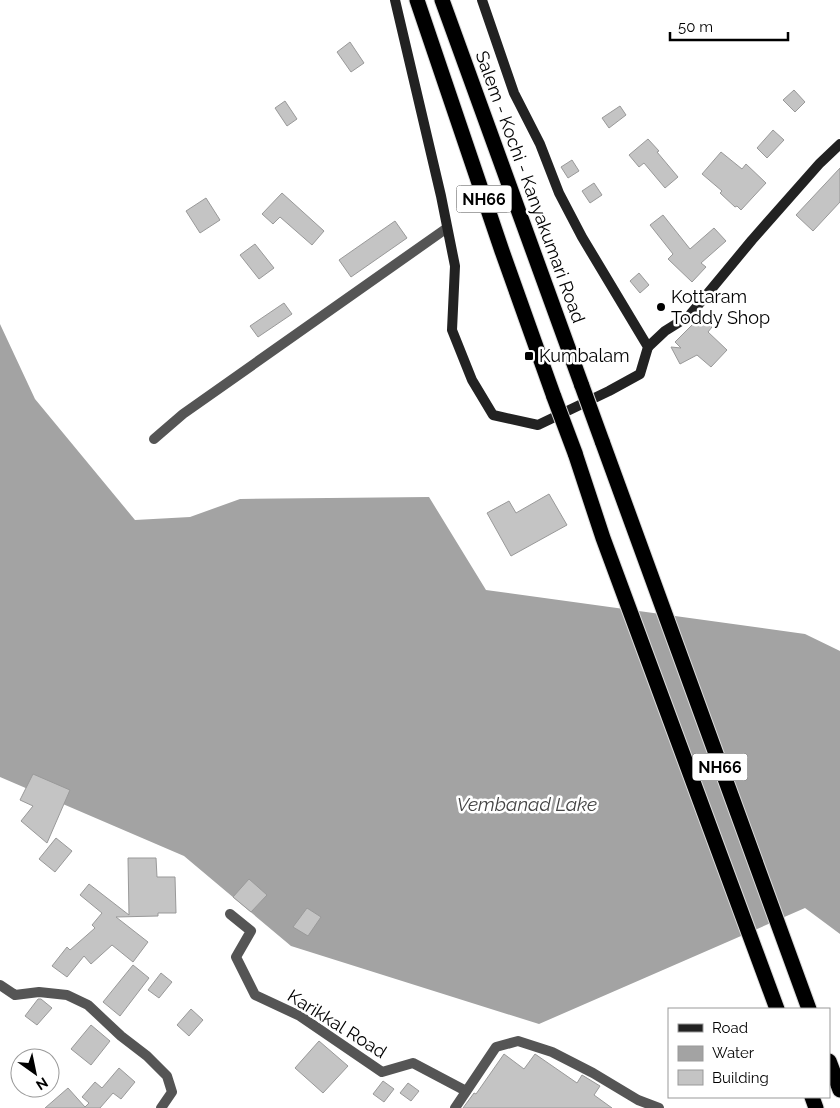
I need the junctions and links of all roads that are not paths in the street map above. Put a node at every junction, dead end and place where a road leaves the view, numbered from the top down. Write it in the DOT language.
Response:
graph roads {
  1 [pos="395,0"];
  2 [pos="417,0"];
  3 [pos="442,0"];
  4 [pos="482,0"];
  5 [pos="840,144"];
  6 [pos="447,228"];
  7 [pos="648,347"];
  8 [pos="154,439"];
  9 [pos="230,914"];
  10 [pos="0,985"];
  11 [pos="777,1008"];
  12 [pos="809,1008"];
  13 [pos="830,1064"];
  14 [pos="840,1090"];
  15 [pos="466,1091"];
  16 [pos="161,1108"];
  17 [pos="455,1108"];
  18 [pos="659,1108"];
  1 -- 6 [label="street"];
  2 -- 11 [label="highway, NH66, bridge"];
  3 -- 12 [label="highway, Salem - Kochi - Kanyakumari Road / NH66, bridge"];
  4 -- 7 [label="street"];
  5 -- 7 [label="street"];
  6 -- 7 [label="street"];
  6 -- 8 [label="street"];
  9 -- 15 [label="street, Karikkal Road"];
  10 -- 16 [label="street"];
  13 -- 14 [label="highway"];
  15 -- 17 [label="street"];
  15 -- 18 [label="street"];
}
